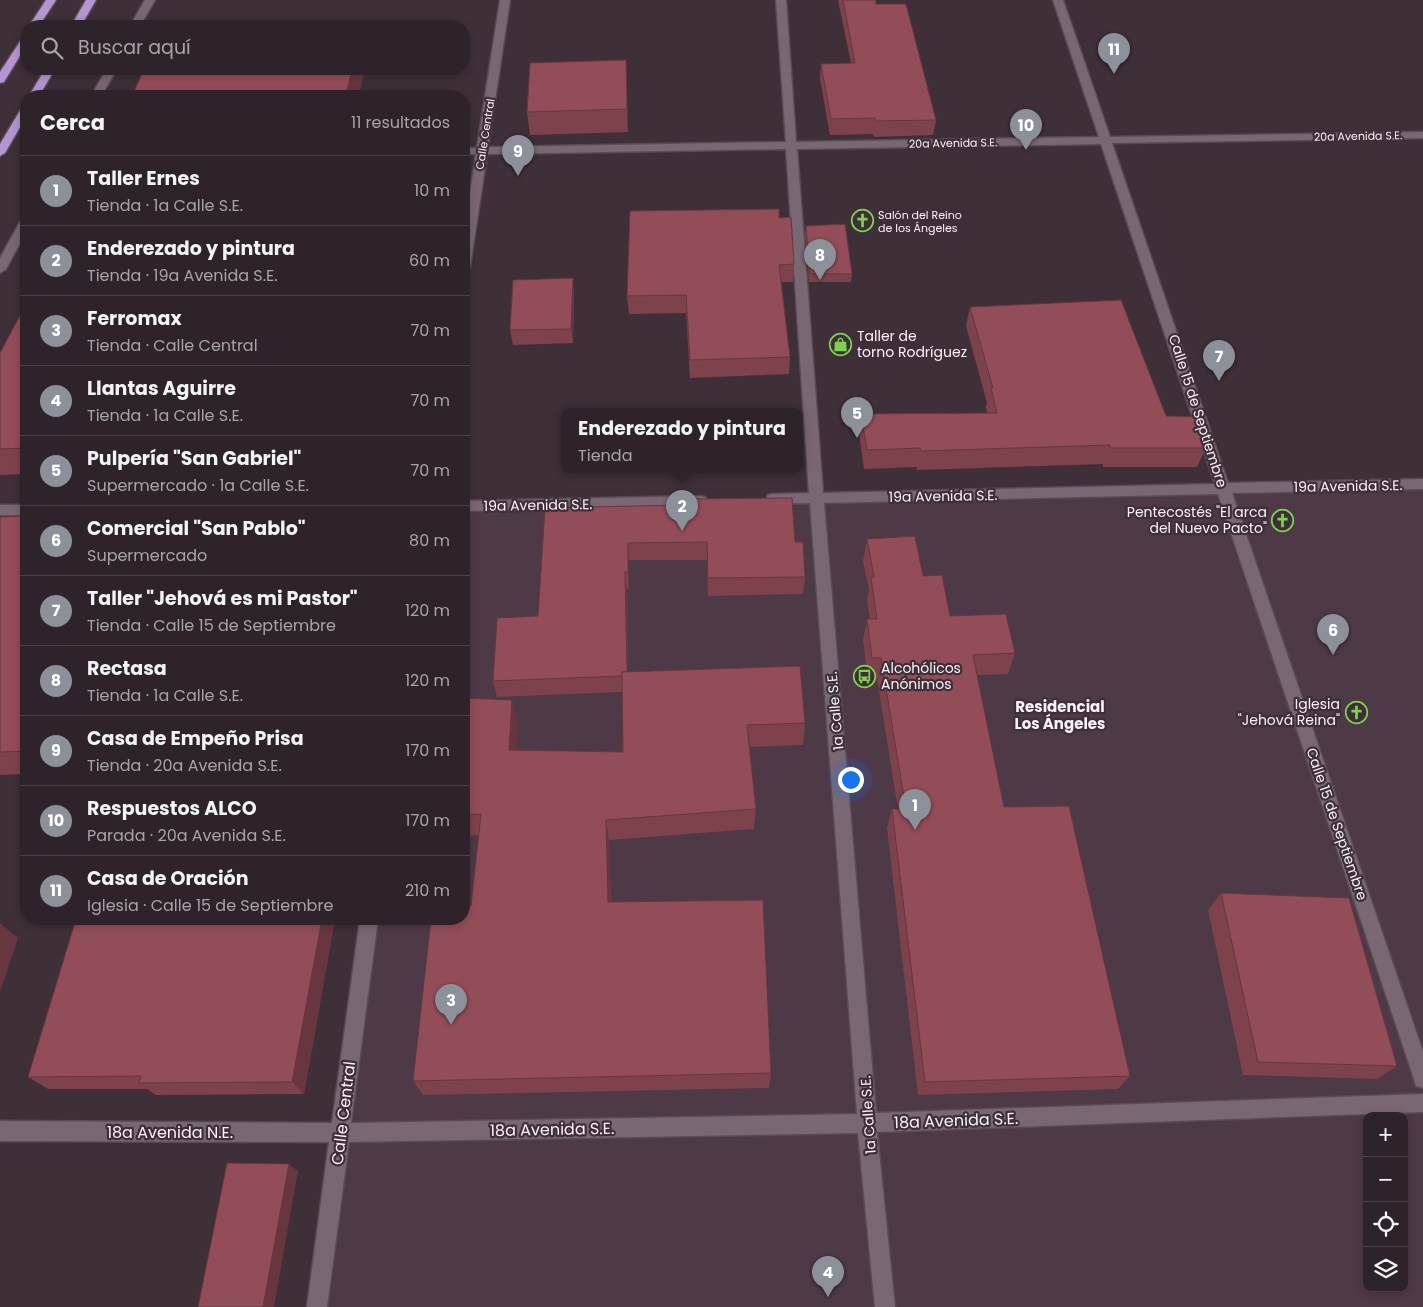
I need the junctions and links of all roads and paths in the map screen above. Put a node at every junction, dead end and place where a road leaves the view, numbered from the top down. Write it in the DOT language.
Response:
graph roads {
  1 [pos="51,0"];
  2 [pos="91,0"];
  3 [pos="150,0"];
  4 [pos="505,0"];
  5 [pos="781,0"];
  6 [pos="1058,0"];
  7 [pos="38,20"];
  8 [pos="79,20"];
  9 [pos="138,20"];
  10 [pos="20,48"];
  11 [pos="46,75"];
  12 [pos="108,75"];
  13 [pos="0,80"];
  14 [pos="38,90"];
  15 [pos="100,90"];
  16 [pos="20,119"];
  17 [pos="1423,135"];
  18 [pos="1107,140"];
  19 [pos="792,145"];
  20 [pos="483,150"];
  21 [pos="470,151"];
  22 [pos="0,153"];
  23 [pos="470,230"];
  24 [pos="20,233"];
  25 [pos="0,269"];
  26 [pos="1423,484"];
  27 [pos="1224,489"];
  28 [pos="817,498"];
  29 [pos="758,500"];
  30 [pos="719,501"];
  31 [pos="470,506"];
  32 [pos="0,510"];
  33 [pos="20,510"];
  34 [pos="368,925"];
  35 [pos="1423,1079"];
  36 [pos="1423,1103"];
  37 [pos="868,1123"];
  38 [pos="0,1131"];
  39 [pos="340,1133"];
  40 [pos="317,1307"];
  41 [pos="885,1307"];
  1 -- 7 [label="highway"];
  2 -- 8 [label="highway"];
  3 -- 9 [label="street"];
  4 -- 20 [label="street, Calle Central"];
  5 -- 19 [label="street, 1a Calle S.E."];
  6 -- 18 [label="street, Calle 15 de Septiembre"];
  10 -- 13 [label="highway"];
  11 -- 14 [label="highway"];
  12 -- 15 [label="street"];
  16 -- 22 [label="highway"];
  17 -- 18 [label="street, 20a Avenida S.E."];
  18 -- 19 [label="street, 20a Avenida S.E."];
  18 -- 27 [label="street, Calle 15 de Septiembre"];
  19 -- 20 [label="street, 20a Avenida S.E."];
  19 -- 28 [label="street, 1a Calle S.E."];
  20 -- 21 [label="street, 20a Avenida S.E."];
  20 -- 23 [label="street, Calle Central"];
  24 -- 25 [label="street"];
  26 -- 27 [label="street, 19a Avenida S.E."];
  27 -- 28 [label="street, 19a Avenida S.E."];
  27 -- 35 [label="street, Calle 15 de Septiembre"];
  28 -- 29 [label="street, 19a Avenida S.E."];
  28 -- 37 [label="street, 1a Calle S.E."];
  30 -- 31 [label="street, 19a Avenida S.E."];
  32 -- 33 [label="street"];
  34 -- 39 [label="street, Calle Central"];
  36 -- 37 [label="street, 18a Avenida S.E."];
  37 -- 39 [label="street, 18a Avenida S.E."];
  37 -- 41 [label="street, 1a Calle S.E."];
  38 -- 39 [label="street, 18a Avenida N.E."];
  39 -- 40 [label="street, Calle Central"];
}
